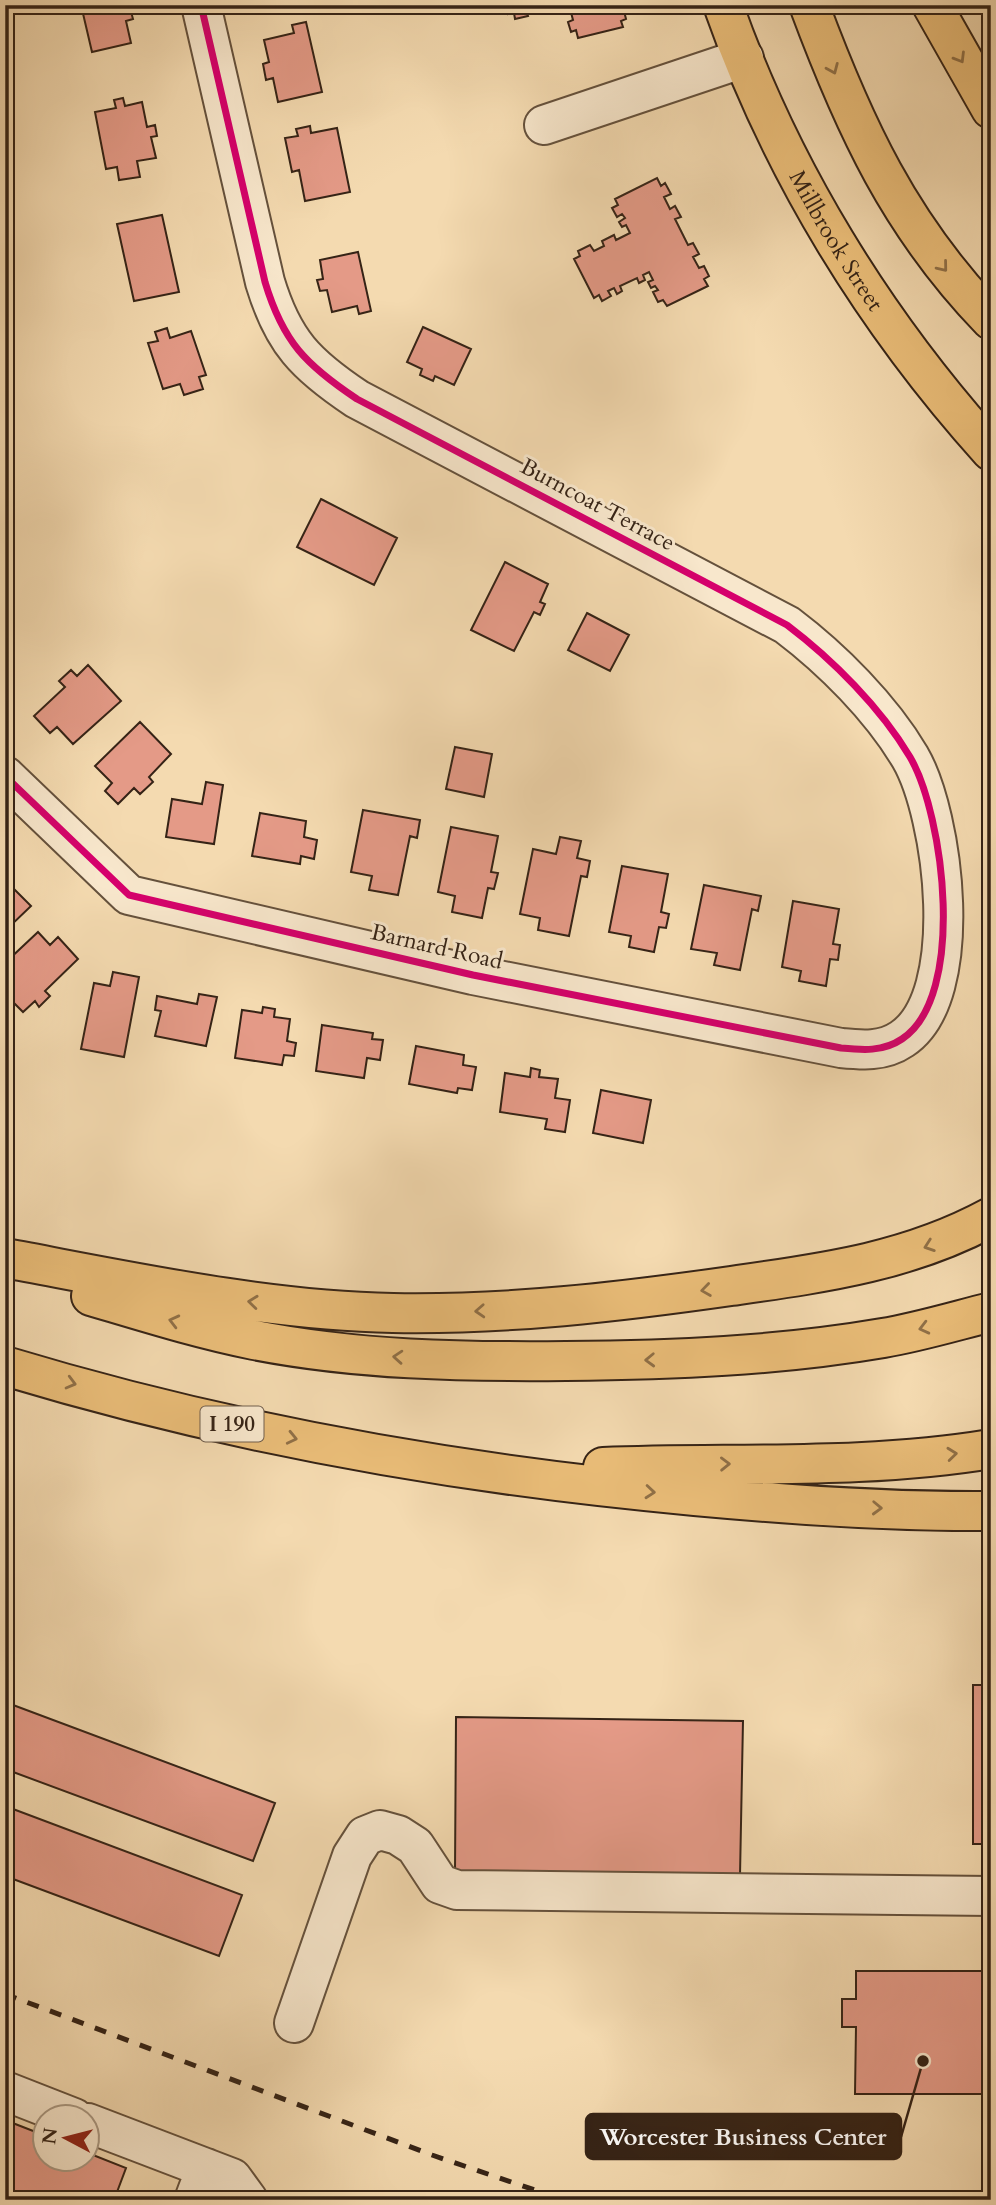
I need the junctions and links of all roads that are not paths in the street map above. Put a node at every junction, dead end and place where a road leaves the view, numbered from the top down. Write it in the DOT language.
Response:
graph roads {
  1 [pos="201,5"];
  2 [pos="723,5"];
  3 [pos="808,5"];
  4 [pos="932,5"];
  5 [pos="744,58"];
  6 [pos="991,109"];
  7 [pos="544,125"];
  8 [pos="991,320"];
  9 [pos="991,451"];
  10 [pos="5,776"];
  11 [pos="906,1037"];
  12 [pos="991,1217"];
  13 [pos="5,1258"];
  14 [pos="5,1269"];
  15 [pos="991,1312"];
  16 [pos="5,1366"];
  17 [pos="991,1449"];
  18 [pos="461,1469"];
  19 [pos="991,1511"];
  20 [pos="991,1896"];
  21 [pos="294,2023"];
  22 [pos="5,2091"];
  23 [pos="38,2104"];
  24 [pos="102,2131"];
  25 [pos="200,2184"];
  26 [pos="248,2200"];
  1 -- 11 [label="street, Burncoat Terrace"];
  2 -- 5 [label="main road, Millbrook Street"];
  3 -- 8 [label="main road, one-way"];
  4 -- 6 [label="main road, one-way"];
  5 -- 7 [label="street"];
  5 -- 9 [label="main road, Millbrook Street"];
  10 -- 11 [label="street, Barnard Road"];
  12 -- 13 [label="main road, one-way"];
  15 -- 14 [label="main road, one-way"];
  16 -- 18 [label="main road, I 190, one-way"];
  18 -- 17 [label="main road, one-way"];
  18 -- 19 [label="main road, one-way"];
  20 -- 21 [label="street"];
  22 -- 23 [label="street"];
  24 -- 25 [label="street"];
  25 -- 26 [label="street"];
}
